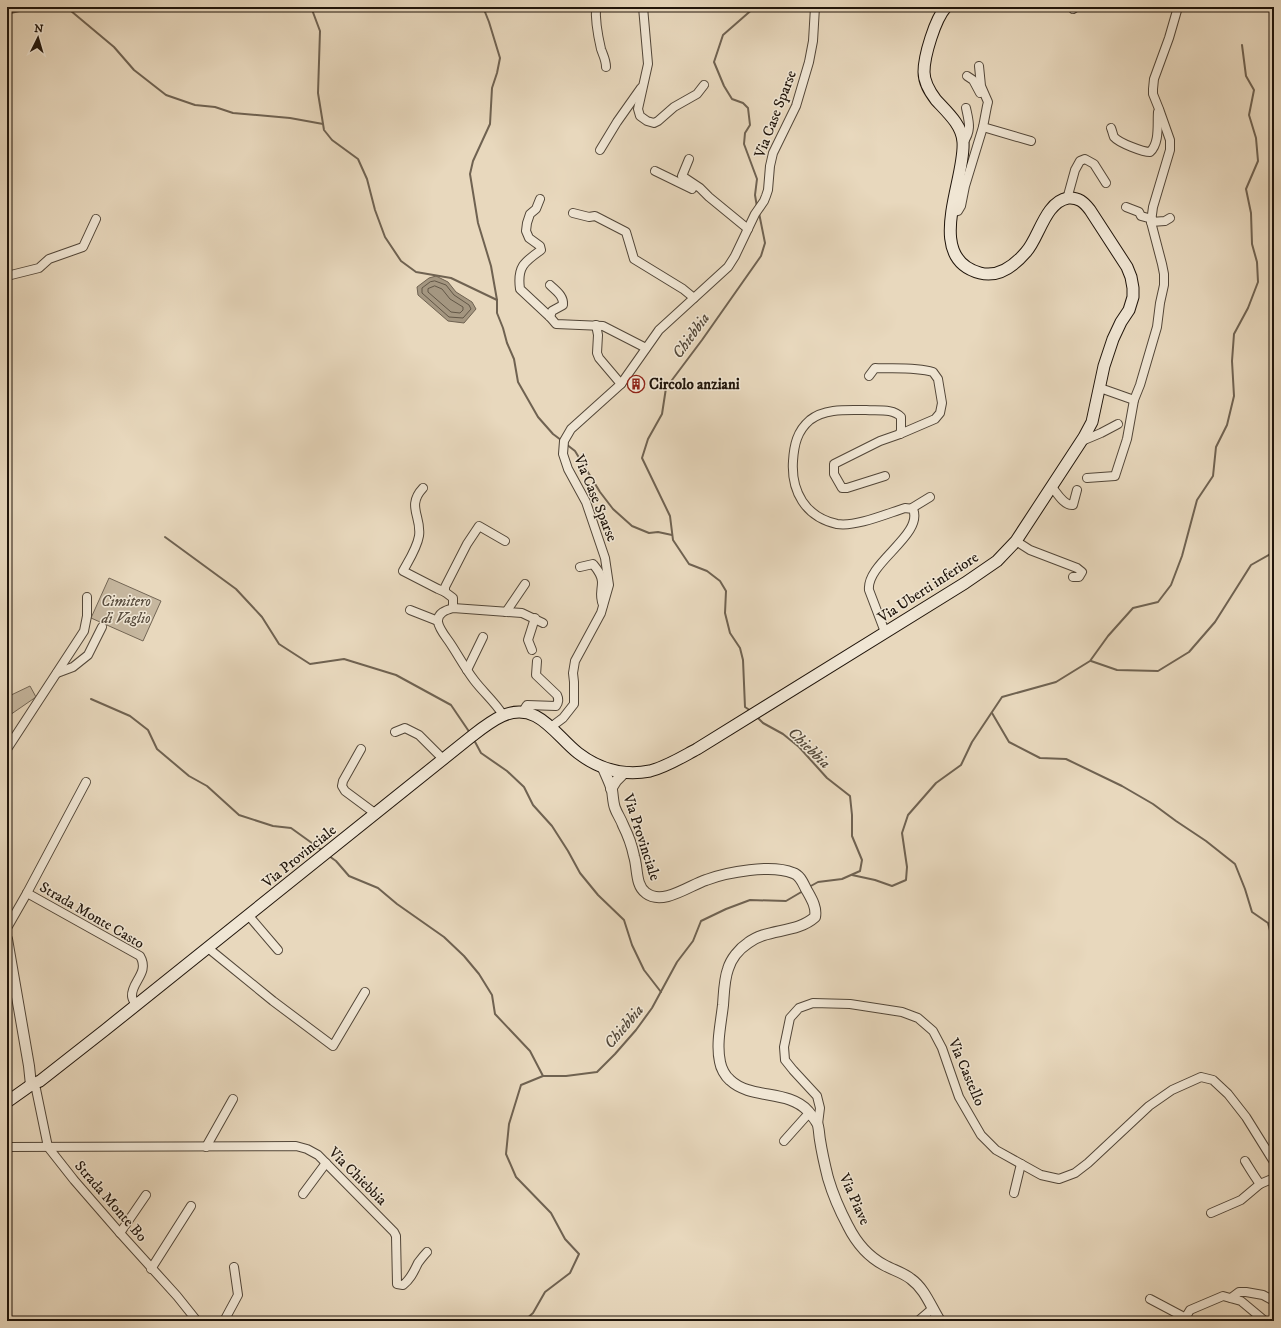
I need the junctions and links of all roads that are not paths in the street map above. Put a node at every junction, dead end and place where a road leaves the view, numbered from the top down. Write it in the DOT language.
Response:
graph roads {
  1 [pos="596,7"];
  2 [pos="642,7"];
  3 [pos="815,7"];
  4 [pos="946,7"];
  5 [pos="1178,7"];
  6 [pos="979,66"];
  7 [pos="606,67"];
  8 [pos="967,76"];
  9 [pos="644,81"];
  10 [pos="704,85"];
  11 [pos="987,106"];
  12 [pos="966,108"];
  13 [pos="1159,109"];
  14 [pos="984,127"];
  15 [pos="1111,128"];
  16 [pos="1031,142"];
  17 [pos="963,143"];
  18 [pos="600,150"];
  19 [pos="689,159"];
  20 [pos="655,171"];
  21 [pos="1106,183"];
  22 [pos="709,197"];
  23 [pos="540,199"];
  24 [pos="1067,199"];
  25 [pos="1126,207"];
  26 [pos="573,213"];
  27 [pos="951,213"];
  28 [pos="1170,218"];
  29 [pos="96,219"];
  30 [pos="1151,220"];
  31 [pos="748,229"];
  32 [pos="7,276"];
  33 [pos="550,285"];
  34 [pos="694,298"];
  35 [pos="550,317"];
  36 [pos="596,326"];
  37 [pos="646,348"];
  38 [pos="869,376"];
  39 [pos="621,384"];
  40 [pos="1100,388"];
  41 [pos="1134,400"];
  42 [pos="1118,424"];
  43 [pos="900,434"];
  44 [pos="1082,441"];
  45 [pos="885,476"];
  46 [pos="1087,478"];
  47 [pos="1052,487"];
  48 [pos="423,488"];
  49 [pos="1077,490"];
  50 [pos="930,496"];
  51 [pos="912,508"];
  52 [pos="505,541"];
  53 [pos="1016,541"];
  54 [pos="580,567"];
  55 [pos="1073,577"];
  56 [pos="525,584"];
  57 [pos="446,592"];
  58 [pos="87,597"];
  59 [pos="604,605"];
  60 [pos="453,608"];
  61 [pos="410,610"];
  62 [pos="506,612"];
  63 [pos="535,618"];
  64 [pos="438,621"];
  65 [pos="543,623"];
  66 [pos="102,627"];
  67 [pos="885,632"];
  68 [pos="483,637"];
  69 [pos="532,650"];
  70 [pos="537,661"];
  71 [pos="467,670"];
  72 [pos="57,673"];
  73 [pos="524,712"];
  74 [pos="503,715"];
  75 [pos="551,728"];
  76 [pos="395,732"];
  77 [pos="7,749"];
  78 [pos="361,749"];
  79 [pos="444,760"];
  80 [pos="603,768"];
  81 [pos="625,772"];
  82 [pos="86,782"];
  83 [pos="612,789"];
  84 [pos="376,814"];
  85 [pos="27,894"];
  86 [pos="249,916"];
  87 [pos="7,928"];
  88 [pos="7,939"];
  89 [pos="208,948"];
  90 [pos="278,950"];
  91 [pos="365,992"];
  92 [pos="136,1006"];
  93 [pos="31,1085"];
  94 [pos="233,1099"];
  95 [pos="7,1102"];
  96 [pos="809,1113"];
  97 [pos="818,1124"];
  98 [pos="784,1141"];
  99 [pos="7,1147"];
  100 [pos="48,1147"];
  101 [pos="206,1147"];
  102 [pos="1245,1161"];
  103 [pos="1274,1162"];
  104 [pos="326,1163"];
  105 [pos="1021,1164"];
  106 [pos="1274,1178"];
  107 [pos="1260,1184"];
  108 [pos="1014,1193"];
  109 [pos="304,1194"];
  110 [pos="146,1195"];
  111 [pos="191,1206"];
  112 [pos="1211,1213"];
  113 [pos="120,1234"];
  114 [pos="427,1252"];
  115 [pos="234,1267"];
  116 [pos="151,1269"];
  117 [pos="1150,1298"];
  118 [pos="1231,1298"];
  119 [pos="1274,1301"];
  120 [pos="932,1309"];
  121 [pos="1188,1318"];
  122 [pos="197,1321"];
  123 [pos="224,1321"];
  124 [pos="918,1321"];
  125 [pos="940,1321"];
  126 [pos="1265,1321"];
  1 -- 7 [label="street"];
  2 -- 9 [label="street"];
  3 -- 31 [label="street, Via Case Sparse"];
  4 -- 17 [label="main road"];
  5 -- 13 [label="street"];
  6 -- 11 [label="street"];
  8 -- 11 [label="street"];
  9 -- 10 [label="street"];
  9 -- 18 [label="street"];
  11 -- 14 [label="street"];
  12 -- 17 [label="street"];
  13 -- 15 [label="street"];
  13 -- 30 [label="street"];
  14 -- 16 [label="street"];
  14 -- 27 [label="street"];
  17 -- 27 [label="main road"];
  19 -- 22 [label="street"];
  20 -- 22 [label="street"];
  21 -- 24 [label="street"];
  22 -- 31 [label="street"];
  23 -- 35 [label="street"];
  24 -- 27 [label="main road"];
  24 -- 40 [label="main road, Via Uberti inferiore"];
  25 -- 30 [label="street"];
  26 -- 34 [label="street"];
  28 -- 30 [label="street"];
  29 -- 32 [label="street"];
  30 -- 41 [label="street"];
  31 -- 34 [label="street, Via Case Sparse"];
  33 -- 35 [label="street"];
  34 -- 37 [label="street, Via Case Sparse"];
  35 -- 36 [label="street"];
  36 -- 37 [label="street"];
  36 -- 39 [label="street"];
  37 -- 39 [label="street, Via Case Sparse"];
  38 -- 43 [label="street"];
  39 -- 59 [label="street, Via Case Sparse"];
  40 -- 41 [label="street"];
  40 -- 44 [label="main road, Via Uberti inferiore"];
  41 -- 46 [label="street"];
  42 -- 44 [label="street"];
  43 -- 45 [label="street"];
  43 -- 51 [label="street"];
  44 -- 47 [label="main road, Via Uberti inferiore"];
  47 -- 49 [label="street"];
  47 -- 53 [label="main road, Via Uberti inferiore"];
  48 -- 57 [label="street"];
  50 -- 51 [label="street"];
  51 -- 67 [label="street"];
  52 -- 57 [label="street"];
  53 -- 55 [label="street"];
  53 -- 67 [label="main road, Via Uberti inferiore"];
  54 -- 59 [label="street"];
  56 -- 62 [label="street"];
  57 -- 60 [label="street"];
  58 -- 72 [label="street"];
  59 -- 75 [label="street, Via Case Sparse"];
  60 -- 62 [label="street"];
  60 -- 64 [label="street"];
  61 -- 64 [label="street"];
  62 -- 63 [label="street"];
  63 -- 65 [label="street"];
  63 -- 69 [label="street"];
  64 -- 71 [label="street"];
  66 -- 72 [label="street"];
  67 -- 81 [label="main road, Via Uberti inferiore"];
  68 -- 71 [label="street"];
  70 -- 73 [label="street"];
  71 -- 74 [label="street"];
  72 -- 77 [label="street"];
  73 -- 74 [label="main road"];
  73 -- 75 [label="main road, Via Uberti inferiore"];
  74 -- 79 [label="main road, Via Provinciale"];
  75 -- 80 [label="main road, Via Uberti inferiore"];
  76 -- 79 [label="street"];
  78 -- 84 [label="street"];
  79 -- 84 [label="main road, Via Provinciale"];
  80 -- 81 [label="main road, Via Uberti inferiore"];
  80 -- 83 [label="street, Via Provinciale"];
  81 -- 83 [label="street, Via Provinciale"];
  82 -- 85 [label="street"];
  83 -- 96 [label="street, Via Provinciale"];
  84 -- 86 [label="main road, Via Provinciale"];
  85 -- 87 [label="street"];
  85 -- 92 [label="street, Strada Monte Casto"];
  86 -- 89 [label="main road, Via Provinciale"];
  86 -- 90 [label="street"];
  88 -- 93 [label="street"];
  89 -- 91 [label="street"];
  89 -- 92 [label="main road, Via Provinciale"];
  92 -- 93 [label="main road, Via Provinciale"];
  93 -- 95 [label="main road, Via Provinciale"];
  93 -- 100 [label="street, Strada Monte Bo"];
  94 -- 101 [label="street"];
  96 -- 97 [label="street, Via Provinciale"];
  96 -- 98 [label="street"];
  97 -- 105 [label="street, Via Castello"];
  97 -- 120 [label="street, Via Piave"];
  99 -- 100 [label="street, Via Chiebbia"];
  100 -- 101 [label="street, Via Chiebbia"];
  100 -- 113 [label="street, Strada Monte Bo"];
  101 -- 104 [label="street, Via Chiebbia"];
  102 -- 107 [label="street"];
  103 -- 105 [label="street, Via Castello"];
  104 -- 109 [label="street"];
  104 -- 114 [label="street, Via Chiebbia"];
  105 -- 108 [label="street"];
  106 -- 107 [label="street"];
  107 -- 112 [label="street"];
  110 -- 113 [label="street"];
  111 -- 116 [label="street"];
  113 -- 116 [label="street, Strada Monte Bo"];
  115 -- 123 [label="street"];
  116 -- 122 [label="street, Strada Monte Bo"];
  117 -- 121 [label="street"];
  118 -- 119 [label="street"];
  118 -- 121 [label="street"];
  118 -- 126 [label="street"];
  120 -- 124 [label="street"];
  120 -- 125 [label="street, Via Piave"];
}
